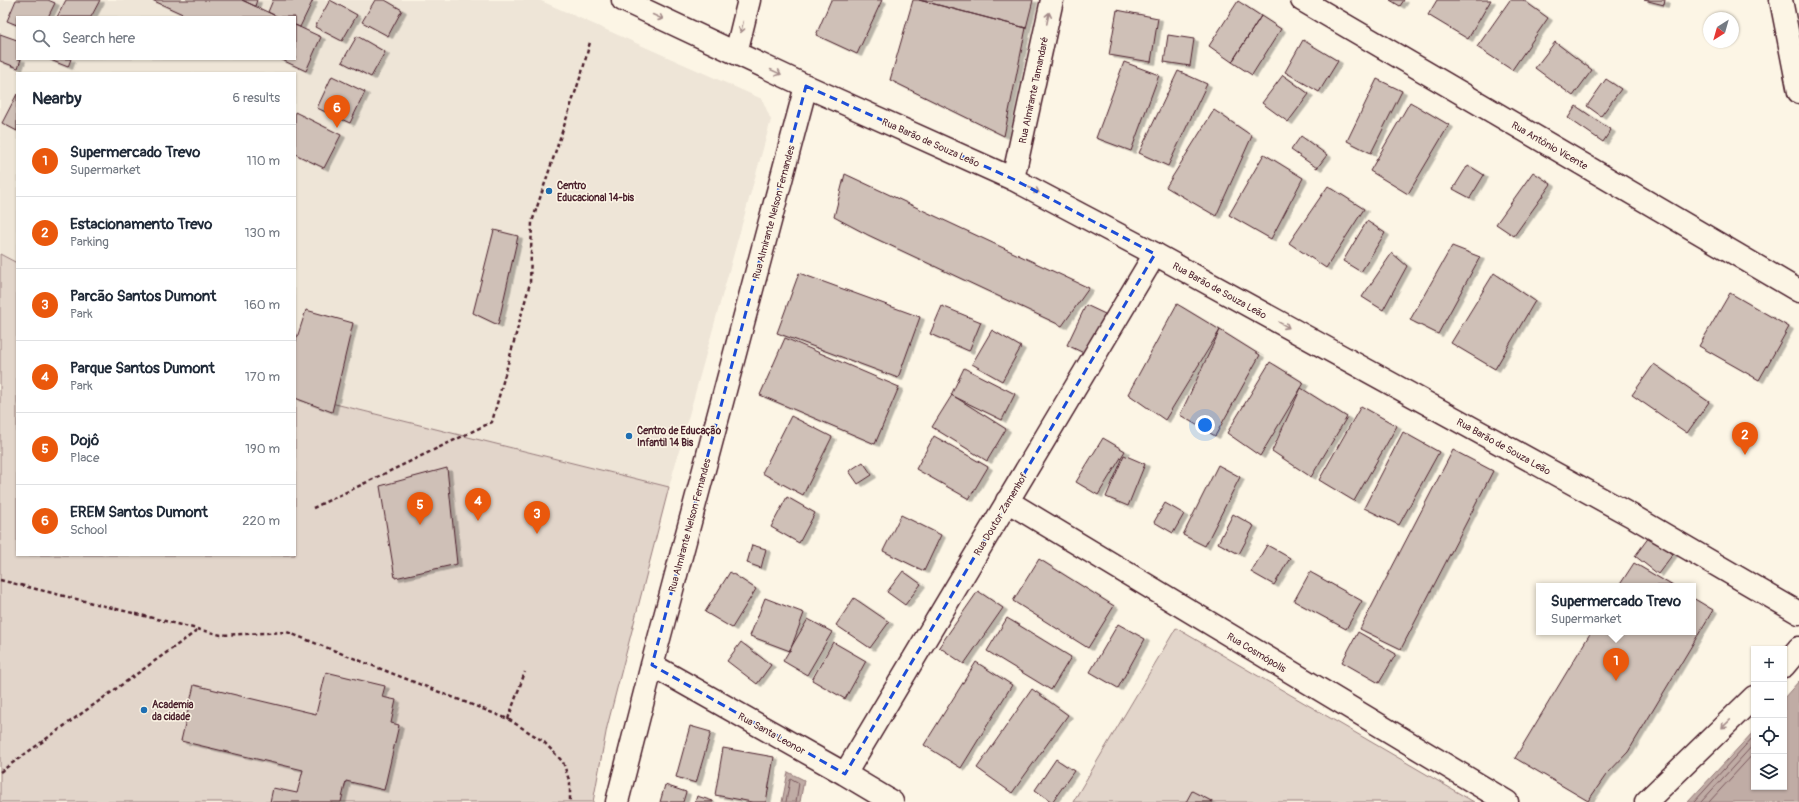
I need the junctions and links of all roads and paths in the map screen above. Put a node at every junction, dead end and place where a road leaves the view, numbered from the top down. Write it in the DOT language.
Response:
graph roads {
  1 [pos="623,0"];
  2 [pos="749,0"];
  3 [pos="1052,0"];
  4 [pos="1302,0"];
  5 [pos="1781,0"];
  6 [pos="590,42"];
  7 [pos="736,53"];
  8 [pos="806,86"];
  9 [pos="1799,92"];
  10 [pos="1013,179"];
  11 [pos="1155,254"];
  12 [pos="1799,290"];
  13 [pos="1007,501"];
  14 [pos="313,508"];
  15 [pos="0,580"];
  16 [pos="1799,613"];
  17 [pos="198,630"];
  18 [pos="1799,648"];
  19 [pos="1787,662"];
  20 [pos="652,665"];
  21 [pos="525,672"];
  22 [pos="1751,700"];
  23 [pos="508,719"];
  24 [pos="0,772"];
  25 [pos="845,774"];
  26 [pos="570,802"];
  27 [pos="617,802"];
  28 [pos="892,802"];
  29 [pos="1507,802"];
  30 [pos="1646,802"];
  1 -- 7 [label="street, Rua Barão de Souza Leão, one-way"];
  2 -- 7 [label="street, one-way"];
  10 -- 3 [label="street, Rua Almirante Tamandaré, one-way"];
  4 -- 12 [label="street, Rua Antônio Vicente"];
  5 -- 9 [label="street"];
  6 -- 14 [label="path"];
  7 -- 8 [label="street, Rua Barão de Souza Leão, one-way"];
  8 -- 10 [label="street, Rua Barão de Souza Leão"];
  8 -- 20 [label="street, Rua Almirante Nelson Fernandes"];
  10 -- 11 [label="street, Rua Barão de Souza Leão, one-way"];
  11 -- 13 [label="street, Rua Doutor Zamenhof"];
  11 -- 16 [label="street, Rua Barão de Souza Leão, one-way"];
  13 -- 25 [label="street, Rua Doutor Zamenhof"];
  13 -- 29 [label="street, Rua Cosmópolis"];
  15 -- 17 [label="path"];
  17 -- 23 [label="path"];
  17 -- 24 [label="path"];
  18 -- 19 [label="street"];
  20 -- 25 [label="street, Rua Santa Leonor"];
  20 -- 27 [label="street, Rua Almirante Nelson Fernandes"];
  21 -- 23 [label="path"];
  22 -- 30 [label="street, one-way"];
  23 -- 26 [label="path"];
  25 -- 28 [label="street, Rua Santa Leonor"];
}
